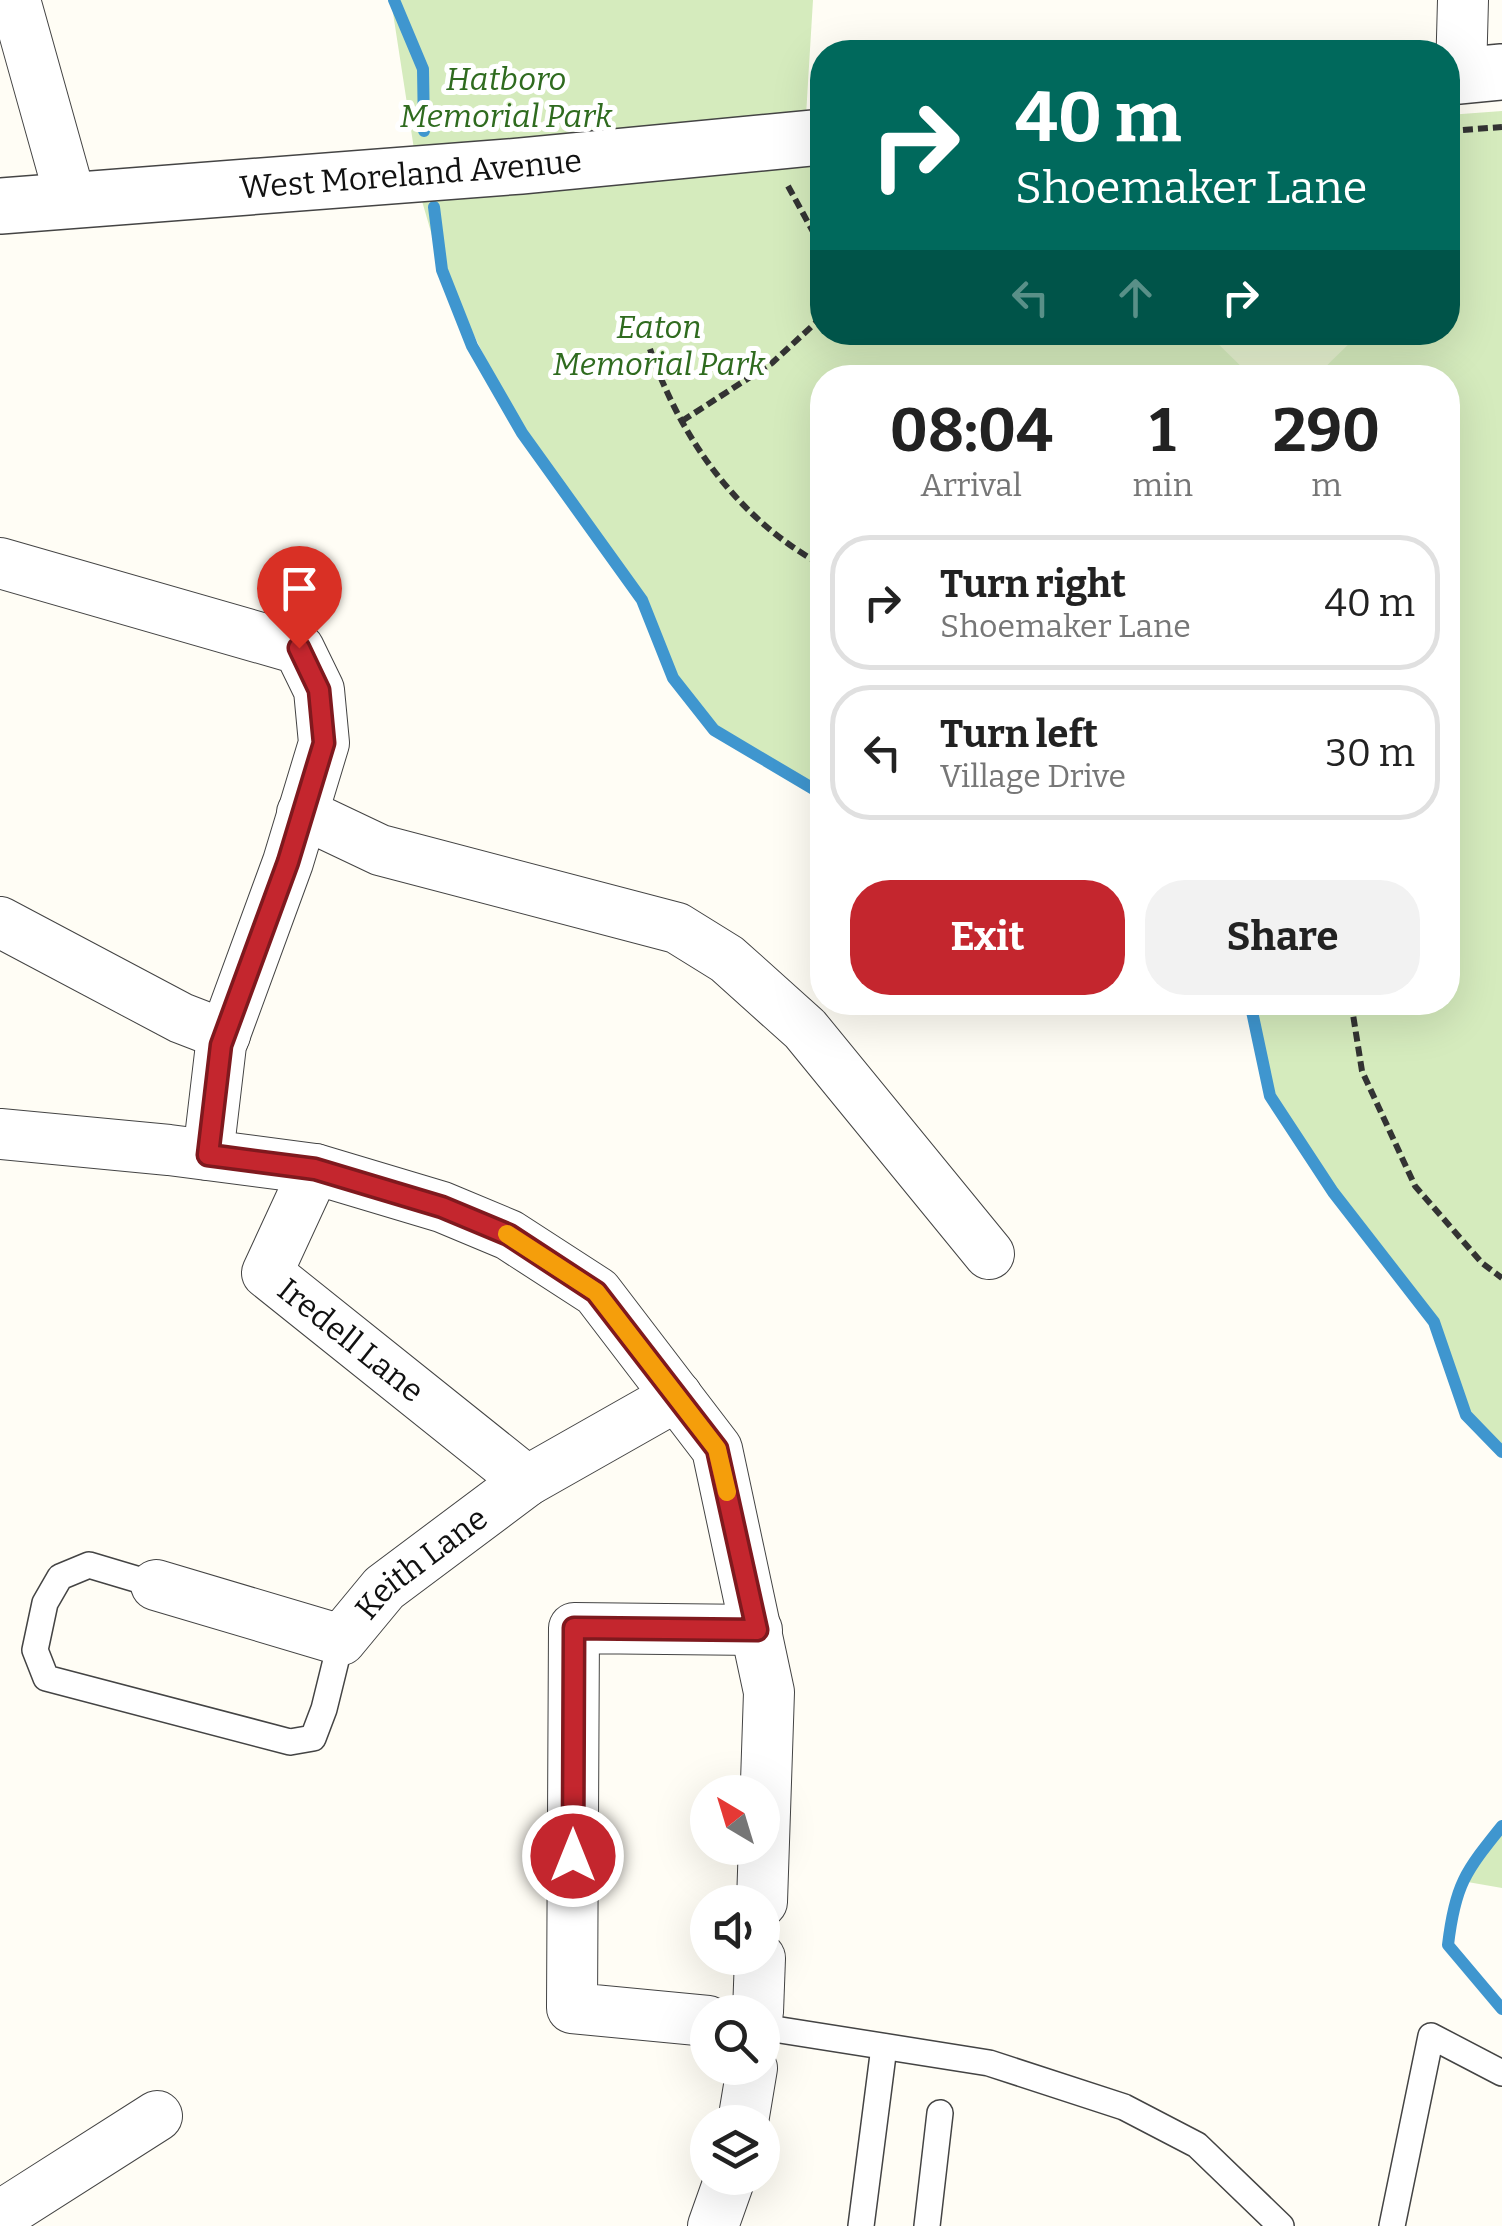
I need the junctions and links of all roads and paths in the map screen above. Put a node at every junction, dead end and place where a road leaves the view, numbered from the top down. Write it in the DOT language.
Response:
graph roads {
  1 [pos="16,0"];
  2 [pos="1463,0"];
  3 [pos="1470,75"];
  4 [pos="1502,127"];
  5 [pos="1460,130"];
  6 [pos="810,138"];
  7 [pos="761,143"];
  8 [pos="71,200"];
  9 [pos="0,206"];
  10 [pos="810,227"];
  11 [pos="810,328"];
  12 [pos="650,349"];
  13 [pos="682,421"];
  14 [pos="810,559"];
  15 [pos="0,562"];
  16 [pos="302,813"];
  17 [pos="0,922"];
  18 [pos="1353,1015"];
  19 [pos="225,1035"];
  20 [pos="0,1134"];
  21 [pos="208,1155"];
  22 [pos="315,1169"];
  23 [pos="989,1254"];
  24 [pos="1502,1278"];
  25 [pos="677,1396"];
  26 [pos="527,1481"];
  27 [pos="156,1585"];
  28 [pos="757,1630"];
  29 [pos="341,1640"];
  30 [pos="762,1885"];
  31 [pos="690,2019"];
  32 [pos="780,2030"];
  33 [pos="884,2047"];
  34 [pos="1502,2073"];
  35 [pos="940,2113"];
  36 [pos="157,2116"];
  37 [pos="724,2195"];
  38 [pos="0,2216"];
  39 [pos="713,2226"];
  40 [pos="861,2226"];
  41 [pos="928,2226"];
  42 [pos="1281,2226"];
  43 [pos="1392,2226"];
  1 -- 8 [label="street"];
  2 -- 3 [label="street"];
  4 -- 5 [label="path"];
  6 -- 7 [label="street, West Moreland Avenue"];
  7 -- 8 [label="street, West Moreland Avenue"];
  7 -- 10 [label="path"];
  8 -- 9 [label="street, West Moreland Avenue"];
  11 -- 13 [label="path"];
  12 -- 13 [label="path"];
  13 -- 14 [label="path"];
  15 -- 16 [label="street"];
  16 -- 19 [label="street"];
  16 -- 23 [label="street"];
  17 -- 19 [label="street"];
  18 -- 24 [label="path"];
  19 -- 21 [label="street"];
  20 -- 21 [label="street"];
  21 -- 22 [label="street"];
  22 -- 25 [label="street"];
  22 -- 26 [label="street, Iredell Lane"];
  25 -- 26 [label="street, Keith Lane"];
  25 -- 28 [label="street"];
  26 -- 29 [label="street, Keith Lane"];
  27 -- 29 [label="street, Keith Lane"];
  27 -- 29 [label="lane"];
  28 -- 30 [label="street"];
  28 -- 31 [label="street"];
  32 -- 33 [label="lane"];
  33 -- 40 [label="lane"];
  33 -- 42 [label="lane"];
  34 -- 43 [label="lane"];
  35 -- 41 [label="lane"];
  36 -- 38 [label="street"];
  37 -- 39 [label="street"];
}
